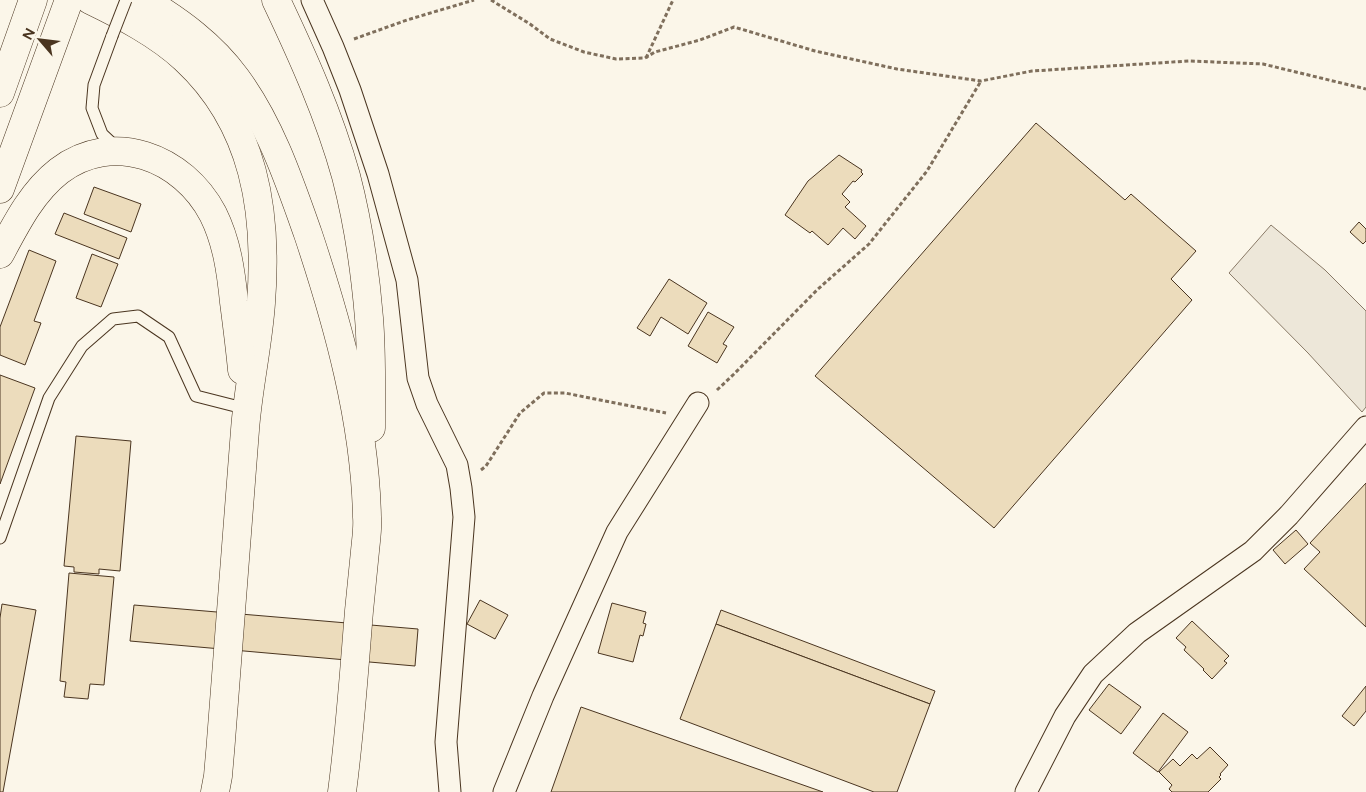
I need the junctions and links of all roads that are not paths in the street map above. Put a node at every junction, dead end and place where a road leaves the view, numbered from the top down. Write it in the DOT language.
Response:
graph roads {
  1 [pos="17,0"];
  2 [pos="33,0"];
  3 [pos="90,0"];
  4 [pos="126,0"];
  5 [pos="144,0"];
  6 [pos="276,0"];
  7 [pos="312,0"];
  8 [pos="66,8"];
  9 [pos="0,60"];
  10 [pos="0,92"];
  11 [pos="119,150"];
  12 [pos="0,189"];
  13 [pos="0,254"];
  14 [pos="698,403"];
  15 [pos="247,409"];
  16 [pos="1366,427"];
  17 [pos="368,519"];
  18 [pos="0,538"];
  19 [pos="347,751"];
  20 [pos="217,787"];
  21 [pos="338,792"];
  22 [pos="342,792"];
  23 [pos="450,792"];
  24 [pos="504,792"];
  25 [pos="1026,792"];
  1 -- 9 [label="highway"];
  2 -- 10 [label="highway"];
  3 -- 15 [label="highway"];
  4 -- 11 [label="lane, bridge"];
  5 -- 17 [label="highway"];
  6 -- 17 [label="highway"];
  7 -- 23 [label="street"];
  8 -- 12 [label="highway"];
  11 -- 13 [label="highway"];
  11 -- 15 [label="highway"];
  14 -- 24 [label="street"];
  15 -- 18 [label="lane"];
  15 -- 20 [label="highway"];
  16 -- 25 [label="street"];
  17 -- 19 [label="highway"];
  19 -- 21 [label="highway"];
  19 -- 22 [label="highway"];
}
